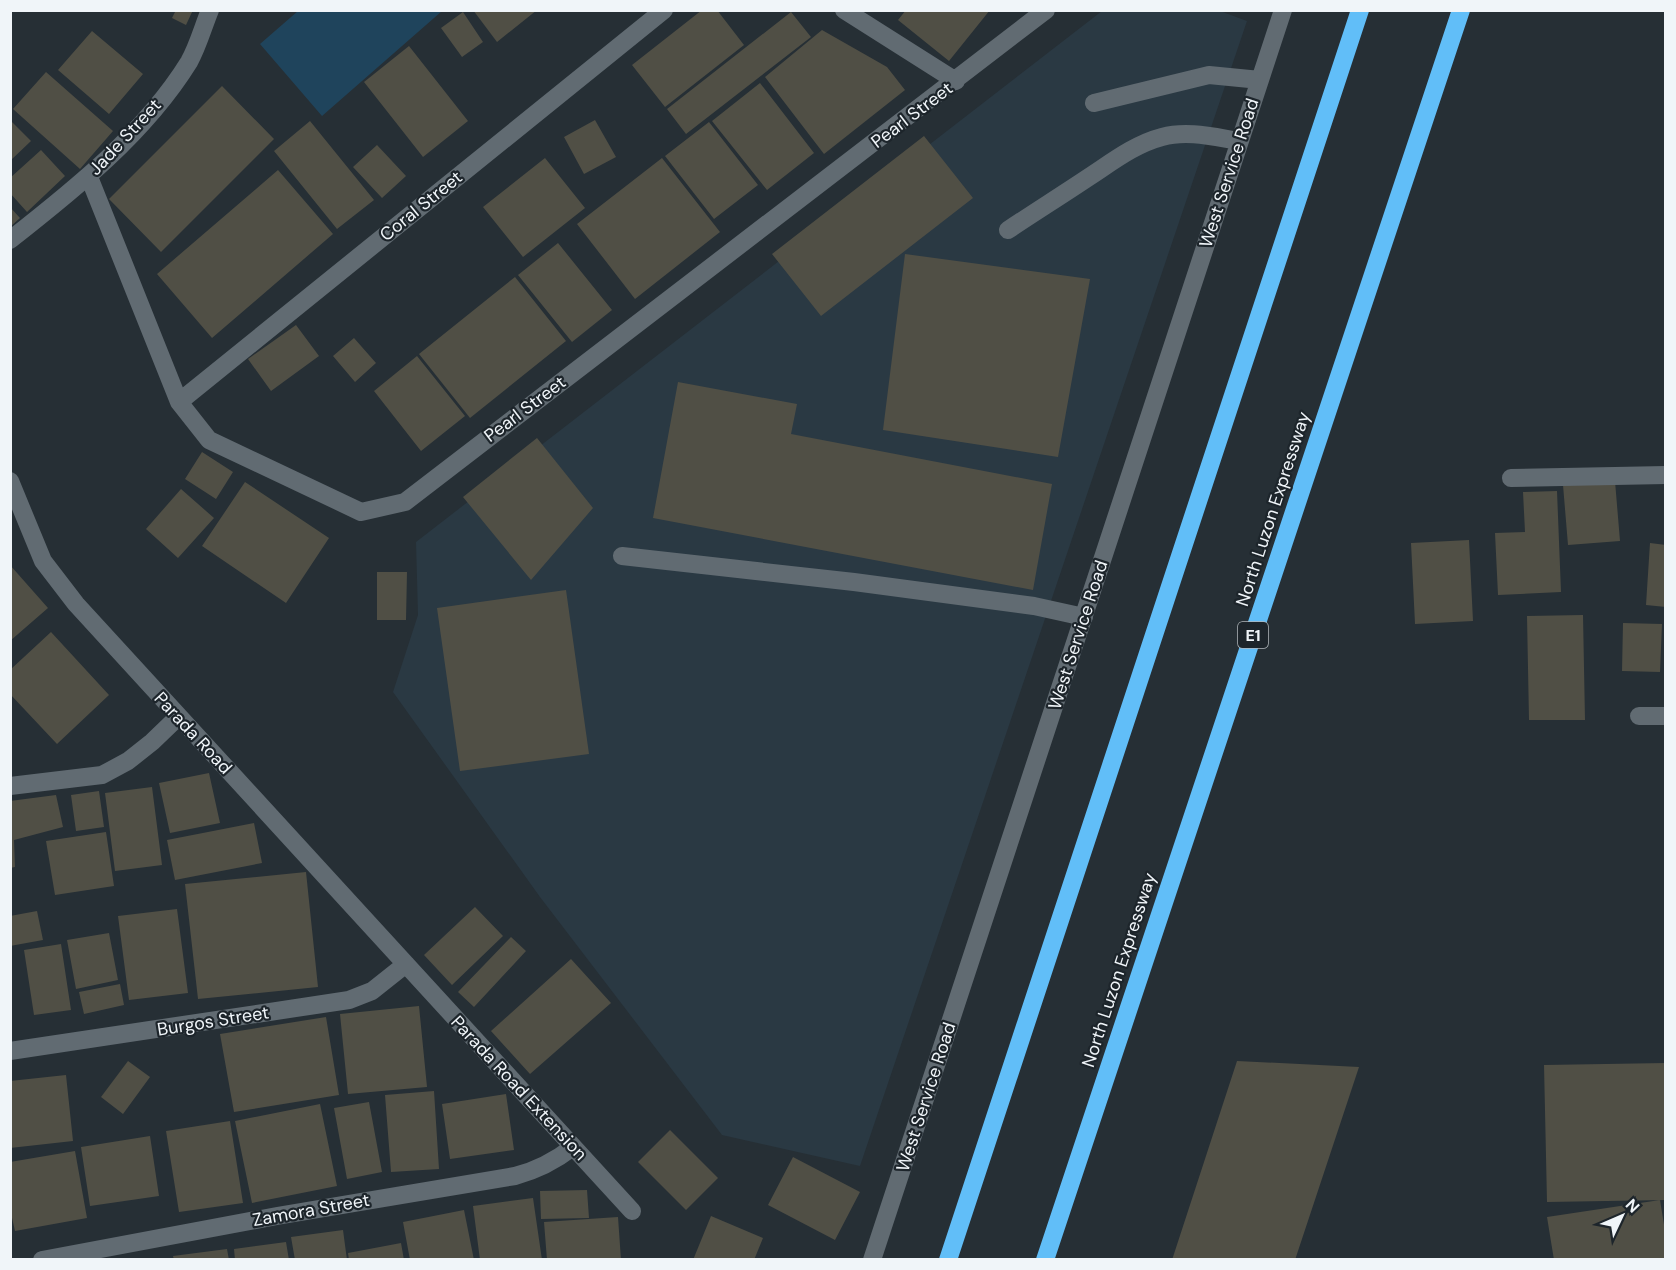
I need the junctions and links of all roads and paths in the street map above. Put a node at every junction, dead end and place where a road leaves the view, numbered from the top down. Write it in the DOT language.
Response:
graph roads {
  1 [pos="210,10"];
  2 [pos="664,10"];
  3 [pos="843,10"];
  4 [pos="1046,10"];
  5 [pos="1283,10"];
  6 [pos="1360,10"];
  7 [pos="1461,10"];
  8 [pos="1260,80"];
  9 [pos="956,81"];
  10 [pos="1094,103"];
  11 [pos="1239,141"];
  12 [pos="89,177"];
  13 [pos="1008,230"];
  14 [pos="10,240"];
  15 [pos="179,402"];
  16 [pos="1665,475"];
  17 [pos="1511,478"];
  18 [pos="10,481"];
  19 [pos="622,556"];
  20 [pos="1084,617"];
  21 [pos="1639,716"];
  22 [pos="178,717"];
  23 [pos="1665,717"];
  24 [pos="10,786"];
  25 [pos="406,964"];
  26 [pos="10,1051"];
  27 [pos="573,1147"];
  28 [pos="632,1211"];
  29 [pos="42,1260"];
  30 [pos="872,1260"];
  31 [pos="948,1260"];
  32 [pos="1045,1260"];
  1 -- 12 [label="street, Jade Street"];
  2 -- 15 [label="street, Coral Street"];
  3 -- 9 [label="street"];
  4 -- 9 [label="street, Pearl Street"];
  5 -- 8 [label="street, West Service Road"];
  6 -- 31 [label="highway"];
  7 -- 32 [label="highway, North Luzon Expressway / E1"];
  8 -- 10 [label="street"];
  8 -- 11 [label="street, West Service Road"];
  9 -- 15 [label="street, Pearl Street"];
  11 -- 13 [label="street"];
  11 -- 20 [label="street, West Service Road"];
  12 -- 14 [label="street, Jade Street"];
  12 -- 15 [label="street, Pearl Street"];
  16 -- 17 [label="street"];
  18 -- 22 [label="street, Parada Road"];
  19 -- 20 [label="street"];
  20 -- 30 [label="street, West Service Road"];
  21 -- 23 [label="street"];
  22 -- 24 [label="street"];
  22 -- 25 [label="street, Parada Road"];
  25 -- 26 [label="street, Burgos Street"];
  25 -- 27 [label="street, Parada Road Extension"];
  27 -- 28 [label="street, Parada Road Extension"];
  27 -- 29 [label="street, Zamora Street"];
}
